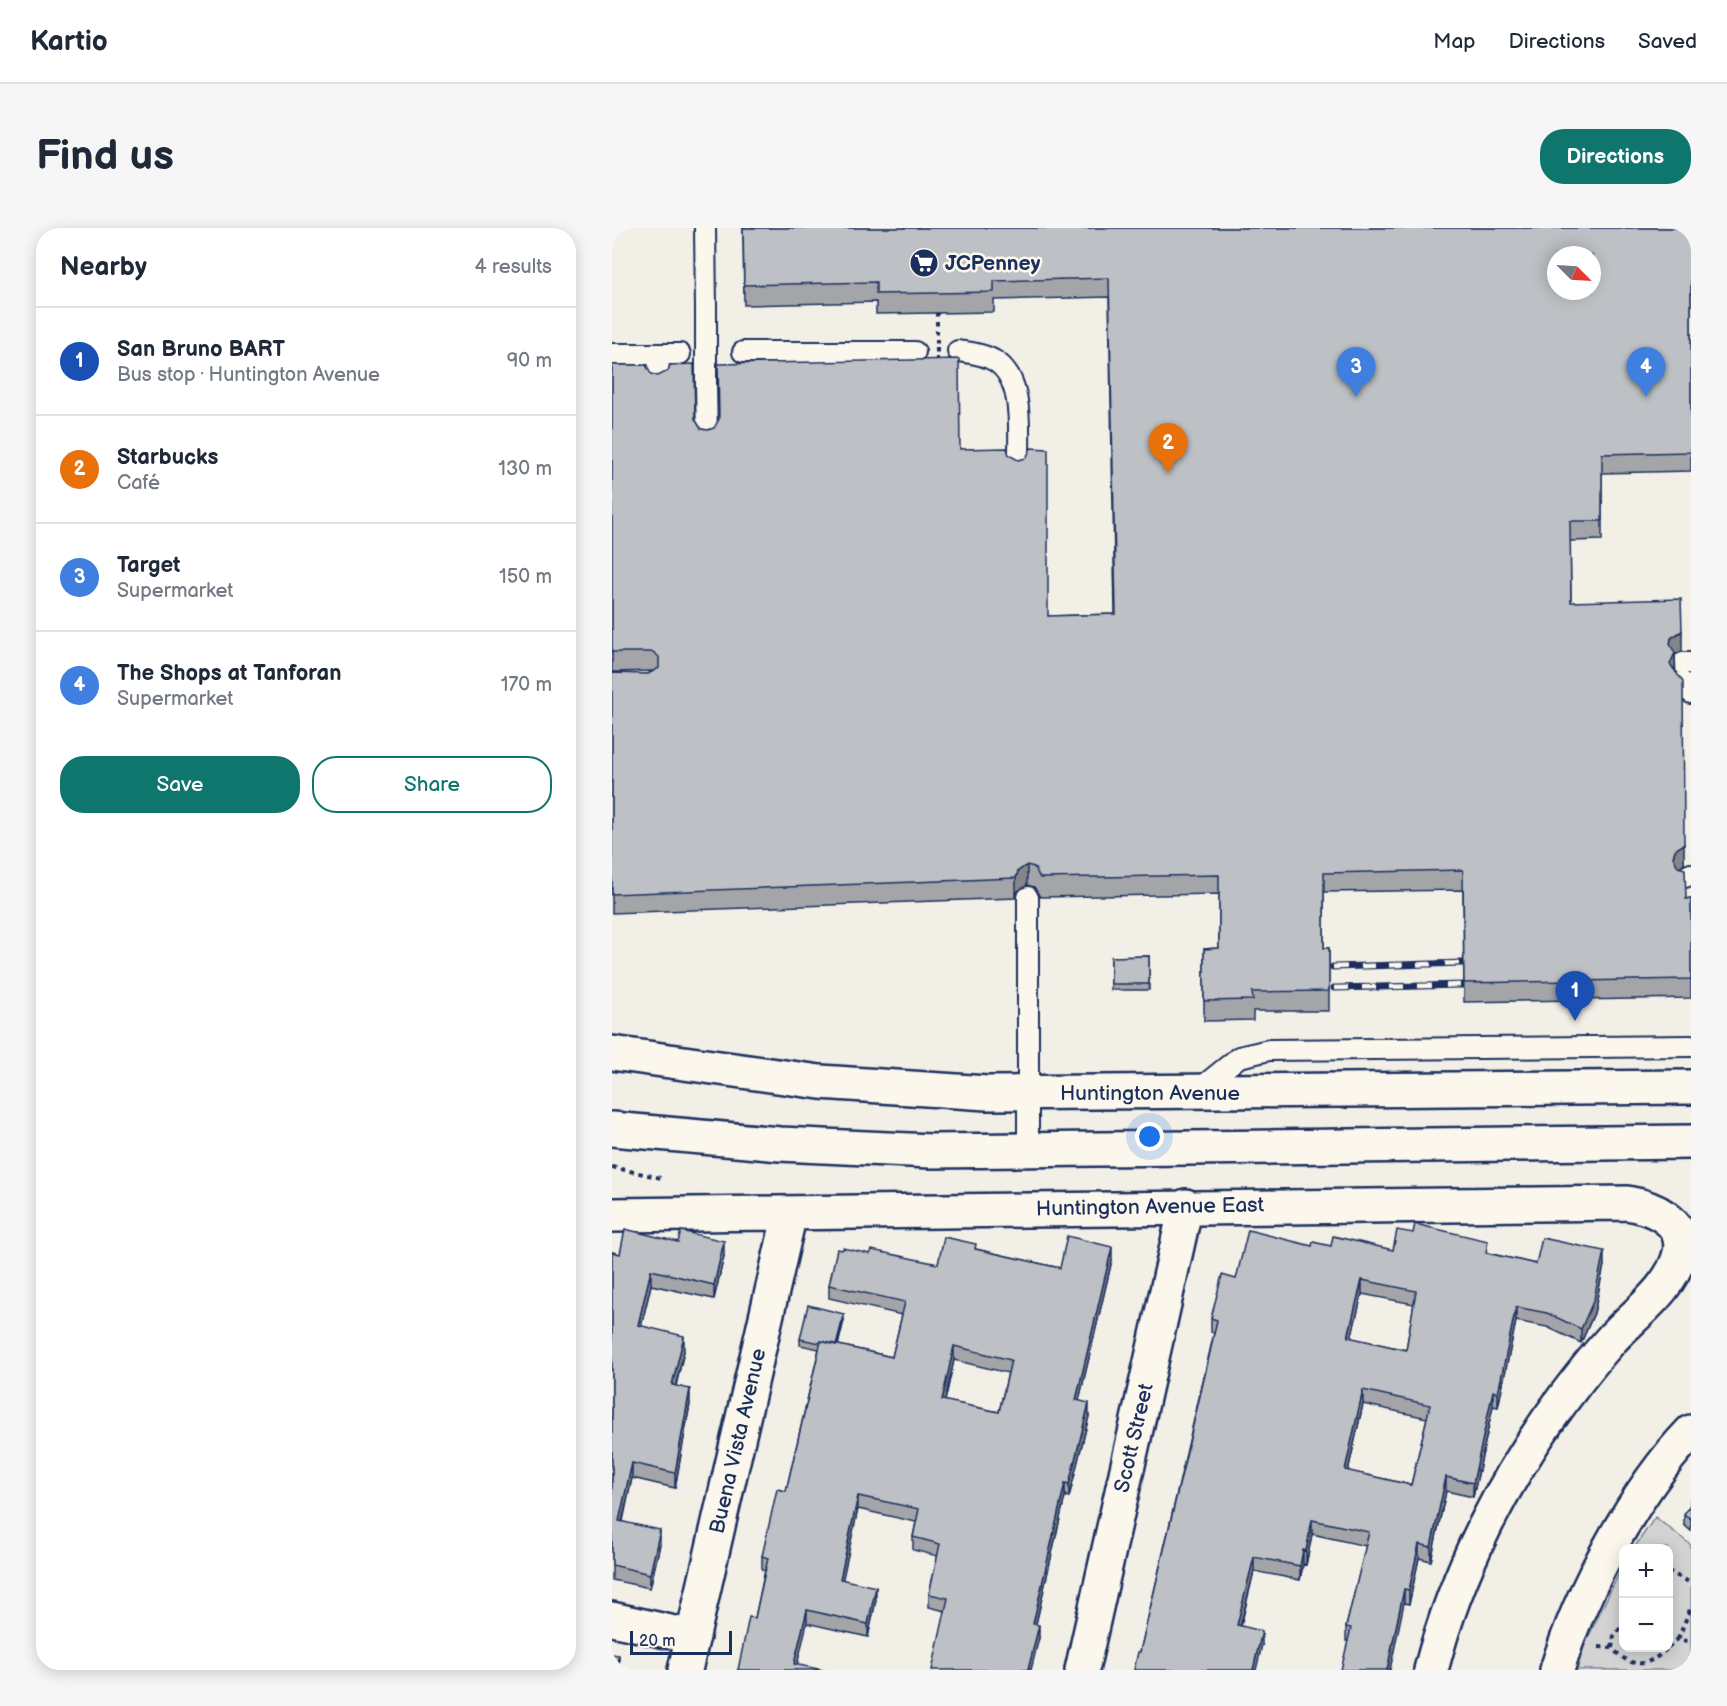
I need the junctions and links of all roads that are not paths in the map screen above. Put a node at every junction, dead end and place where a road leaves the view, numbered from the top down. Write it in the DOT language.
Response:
graph roads {
  1 [pos="705,228"];
  2 [pos="915,351"];
  3 [pos="958,351"];
  4 [pos="743,352"];
  5 [pos="612,354"];
  6 [pos="659,354"];
  7 [pos="680,354"];
  8 [pos="658,384"];
  9 [pos="707,438"];
  10 [pos="1019,468"];
  11 [pos="1028,897"];
  12 [pos="1691,1046"];
  13 [pos="612,1053"];
  14 [pos="1691,1087"];
  15 [pos="1195,1093"];
  16 [pos="1028,1094"];
  17 [pos="612,1129"];
  18 [pos="1691,1142"];
  19 [pos="1028,1151"];
  20 [pos="1186,1206"];
  21 [pos="790,1213"];
  22 [pos="612,1215"];
  23 [pos="1691,1432"];
  24 [pos="612,1619"];
  25 [pos="693,1637"];
  26 [pos="685,1670"];
  27 [pos="1082,1670"];
  28 [pos="1431,1670"];
  29 [pos="1557,1670"];
  1 -- 9 [label="lane, bridge"];
  2 -- 4 [label="lane"];
  3 -- 10 [label="lane"];
  5 -- 6 [label="lane"];
  6 -- 7 [label="lane"];
  6 -- 8 [label="lane"];
  11 -- 16 [label="lane"];
  12 -- 15 [label="lane"];
  13 -- 16 [label="street, Huntington Avenue"];
  14 -- 15 [label="street, Huntington Avenue"];
  15 -- 16 [label="street, Huntington Avenue"];
  16 -- 19 [label="lane"];
  17 -- 19 [label="street"];
  18 -- 19 [label="street"];
  20 -- 21 [label="street, Huntington Avenue East"];
  20 -- 27 [label="street, Scott Street"];
  20 -- 28 [label="street, Huntington Avenue East"];
  21 -- 22 [label="street, Huntington Avenue East"];
  21 -- 25 [label="street, Buena Vista Avenue"];
  23 -- 29 [label="street"];
  24 -- 25 [label="street"];
  25 -- 26 [label="street, Buena Vista Avenue"];
}
